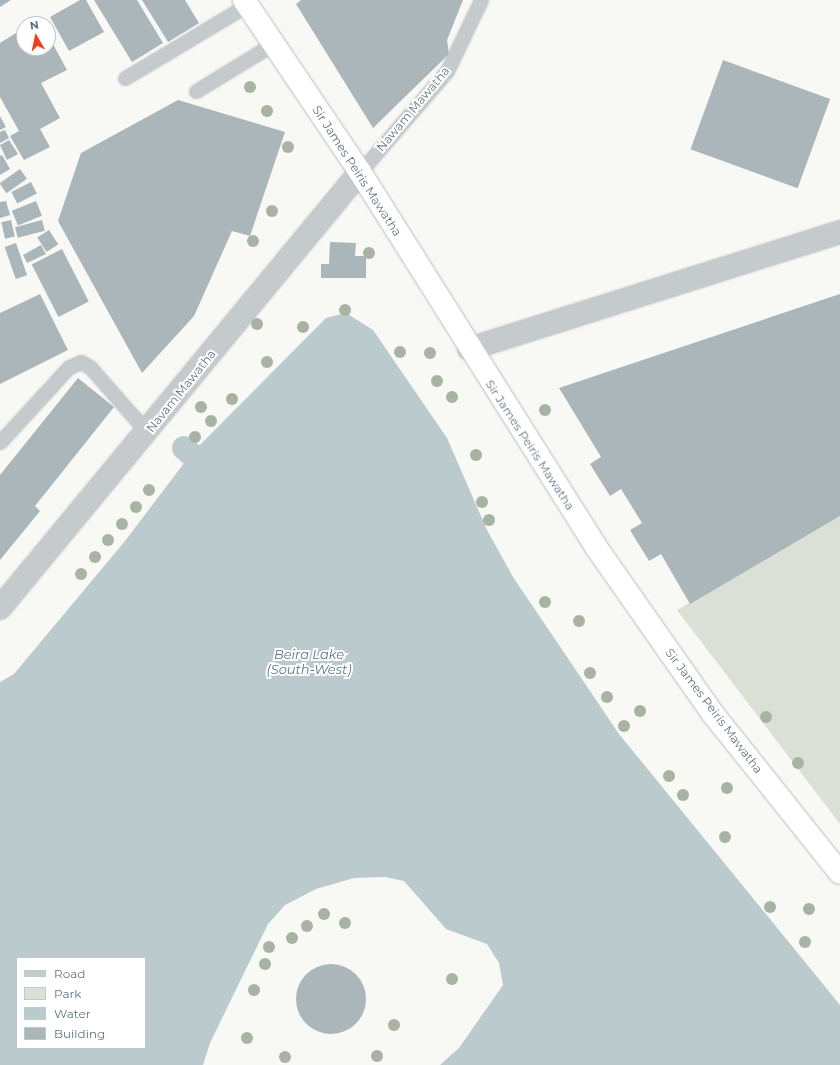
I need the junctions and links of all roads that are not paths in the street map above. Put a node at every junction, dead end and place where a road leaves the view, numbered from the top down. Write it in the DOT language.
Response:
graph roads {
  1 [pos="481,0"];
  2 [pos="245,2"];
  3 [pos="273,44"];
  4 [pos="125,78"];
  5 [pos="196,91"];
  6 [pos="360,172"];
  7 [pos="840,232"];
  8 [pos="469,349"];
  9 [pos="147,432"];
  10 [pos="0,442"];
  11 [pos="0,608"];
  12 [pos="840,874"];
  1 -- 6 [label="lane, Nawam Mawatha"];
  2 -- 3 [label="highway, Sir James Peiris Mawatha"];
  2 -- 4 [label="lane"];
  3 -- 5 [label="lane"];
  3 -- 6 [label="highway, Sir James Peiris Mawatha"];
  6 -- 8 [label="highway, Sir James Peiris Mawatha"];
  6 -- 9 [label="street, Navam Mawatha"];
  7 -- 8 [label="street"];
  8 -- 12 [label="highway, Sir James Peiris Mawatha"];
  9 -- 10 [label="lane"];
  9 -- 11 [label="street, Navam Mawatha"];
}
